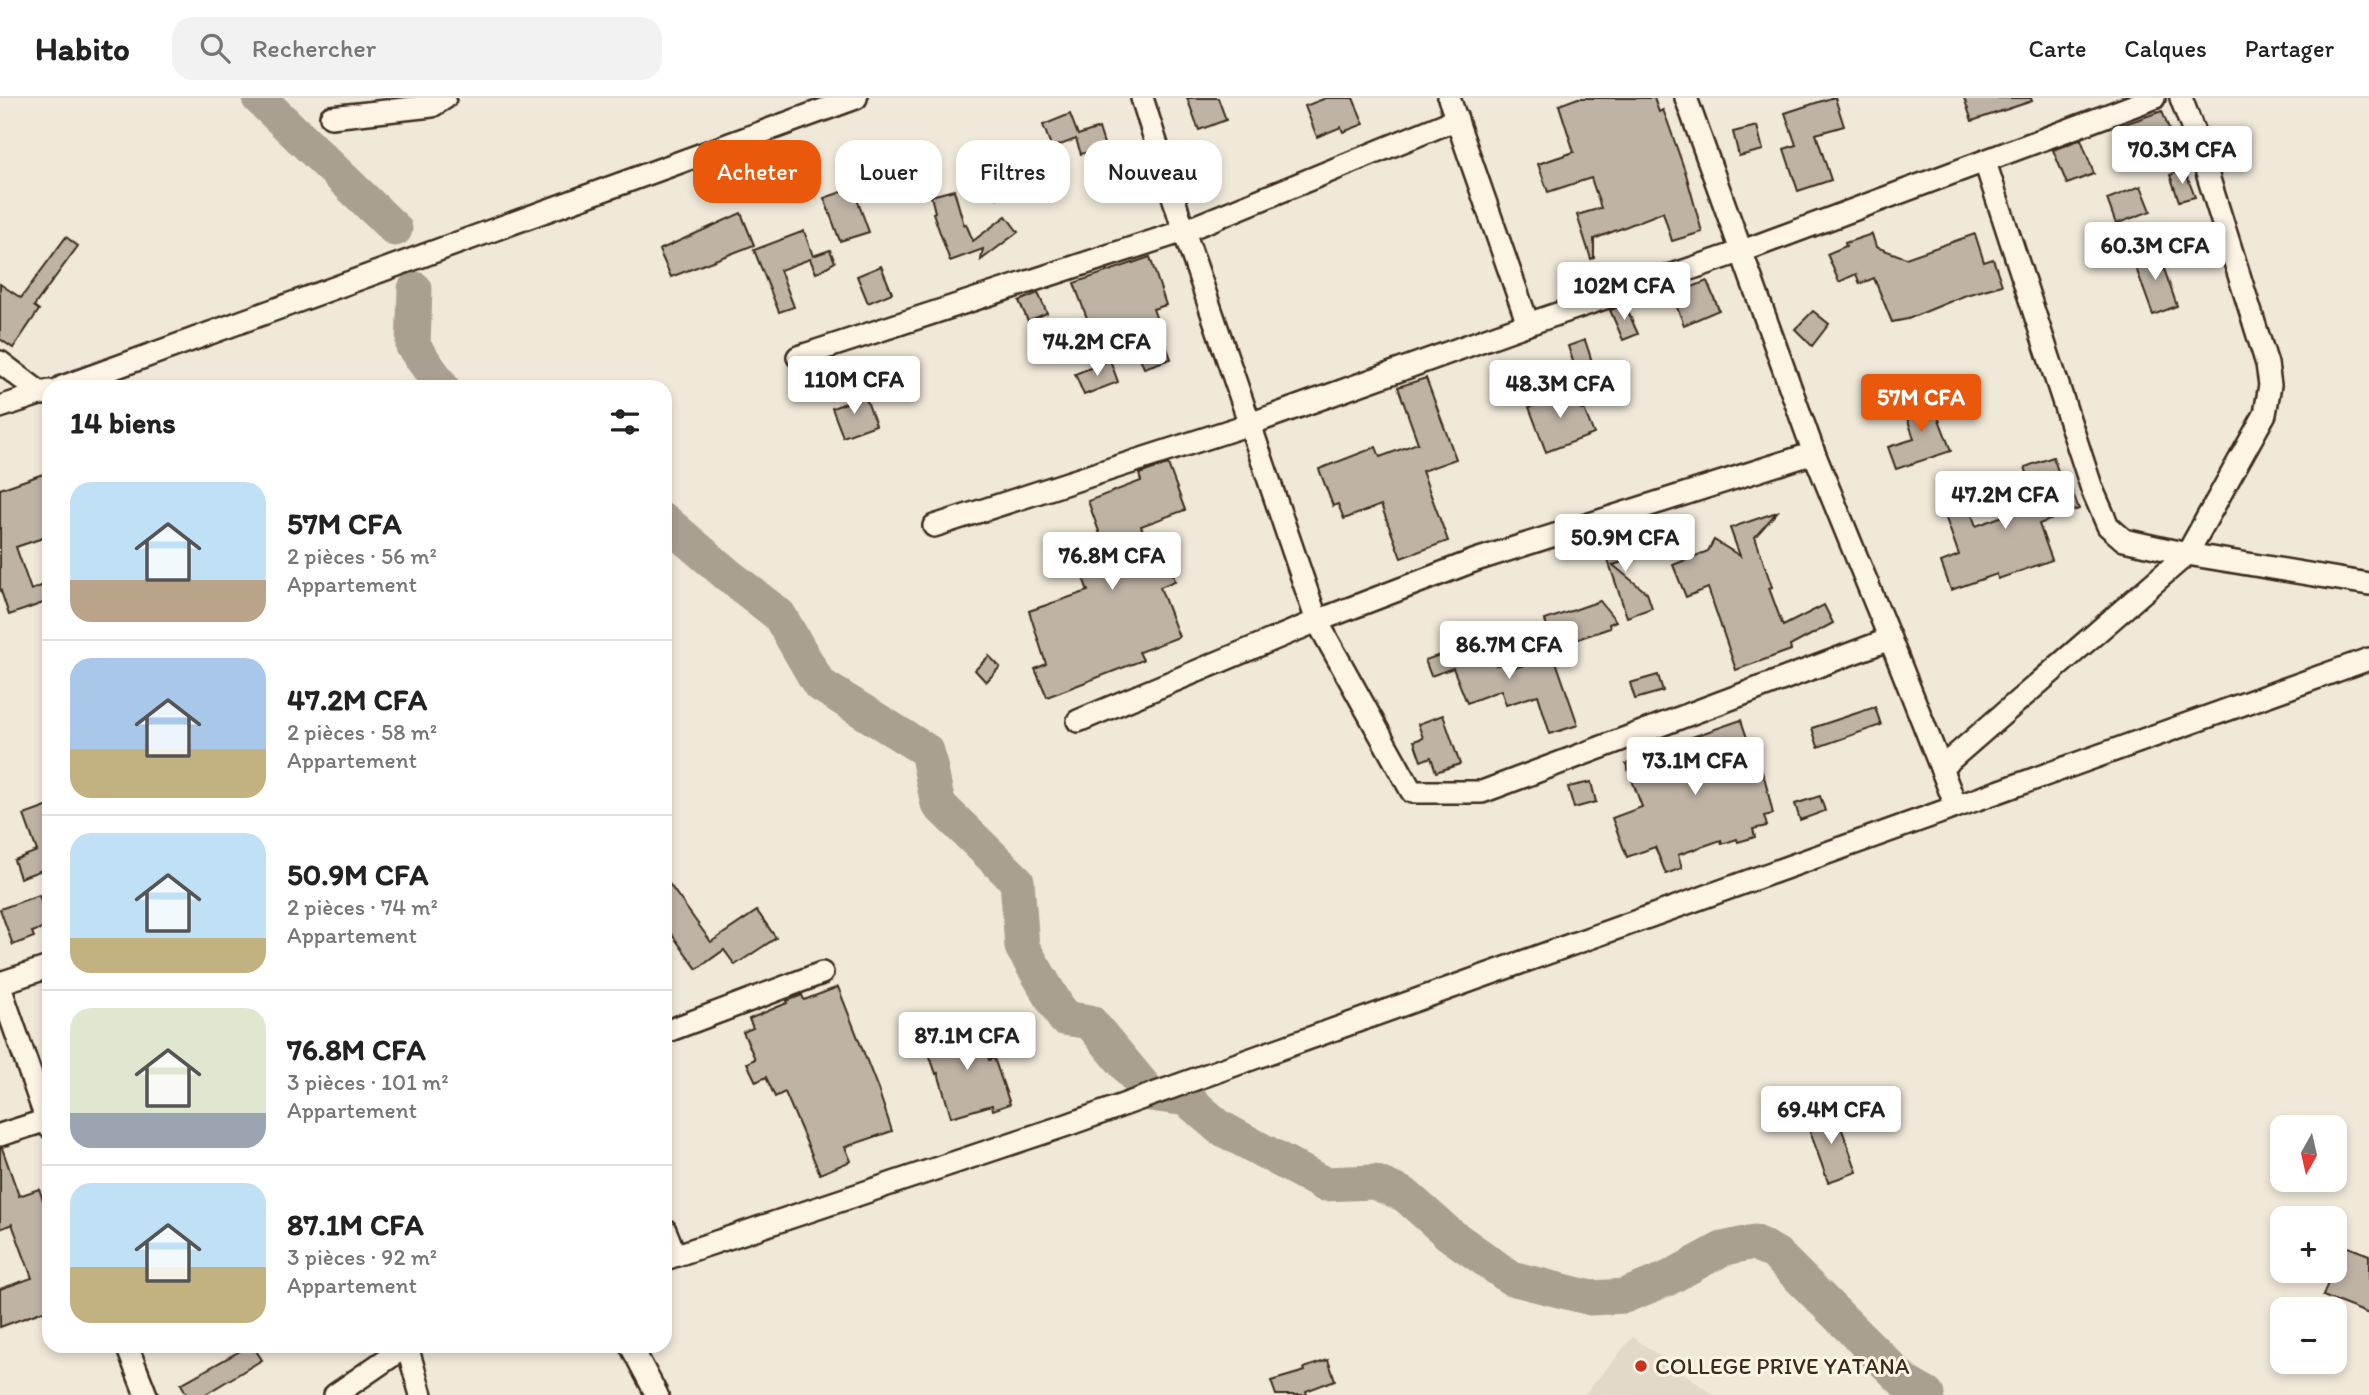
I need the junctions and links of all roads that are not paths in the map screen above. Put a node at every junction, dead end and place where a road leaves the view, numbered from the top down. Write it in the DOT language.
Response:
graph roads {
  1 [pos="445,98"];
  2 [pos="856,98"];
  3 [pos="1142,98"];
  4 [pos="1449,98"];
  5 [pos="1686,98"];
  6 [pos="2154,98"];
  7 [pos="2181,98"];
  8 [pos="331,117"];
  9 [pos="1457,118"];
  10 [pos="1985,162"];
  11 [pos="1184,231"];
  12 [pos="1740,252"];
  13 [pos="1528,324"];
  14 [pos="798,357"];
  15 [pos="0,362"];
  16 [pos="81,380"];
  17 [pos="42,390"];
  18 [pos="42,393"];
  19 [pos="0,407"];
  20 [pos="1250,424"];
  21 [pos="1814,453"];
  22 [pos="934,526"];
  23 [pos="2187,554"];
  24 [pos="2369,584"];
  25 [pos="1317,621"];
  26 [pos="1890,639"];
  27 [pos="2369,659"];
  28 [pos="1078,721"];
  29 [pos="1941,768"];
  30 [pos="1956,806"];
  31 [pos="42,970"];
  32 [pos="822,972"];
  33 [pos="0,985"];
  34 [pos="672,1029"];
  35 [pos="42,1107"];
  36 [pos="42,1125"];
  37 [pos="0,1135"];
  38 [pos="672,1256"];
  39 [pos="130,1353"];
  40 [pos="397,1353"];
  41 [pos="409,1353"];
  42 [pos="635,1353"];
  43 [pos="146,1395"];
  44 [pos="335,1395"];
  45 [pos="421,1395"];
  46 [pos="657,1395"];
  1 -- 8 [label="street"];
  2 -- 16 [label="street"];
  3 -- 11 [label="street"];
  4 -- 9 [label="street"];
  5 -- 12 [label="street"];
  6 -- 10 [label="street"];
  7 -- 23 [label="street"];
  9 -- 11 [label="street"];
  9 -- 13 [label="street"];
  10 -- 12 [label="street"];
  10 -- 23 [label="street"];
  11 -- 14 [label="street"];
  11 -- 20 [label="street"];
  12 -- 13 [label="street"];
  12 -- 21 [label="street"];
  13 -- 20 [label="street"];
  15 -- 17 [label="street"];
  18 -- 19 [label="street"];
  20 -- 22 [label="street"];
  20 -- 25 [label="street"];
  21 -- 25 [label="street"];
  21 -- 26 [label="street"];
  23 -- 24 [label="street"];
  23 -- 29 [label="street"];
  25 -- 26 [label="street"];
  25 -- 28 [label="street"];
  26 -- 29 [label="street"];
  27 -- 30 [label="street"];
  29 -- 30 [label="street"];
  30 -- 38 [label="street"];
  31 -- 33 [label="street"];
  32 -- 34 [label="street"];
  33 -- 35 [label="street"];
  36 -- 37 [label="street"];
  39 -- 43 [label="street"];
  40 -- 44 [label="street"];
  41 -- 45 [label="street"];
  42 -- 46 [label="street"];
}
